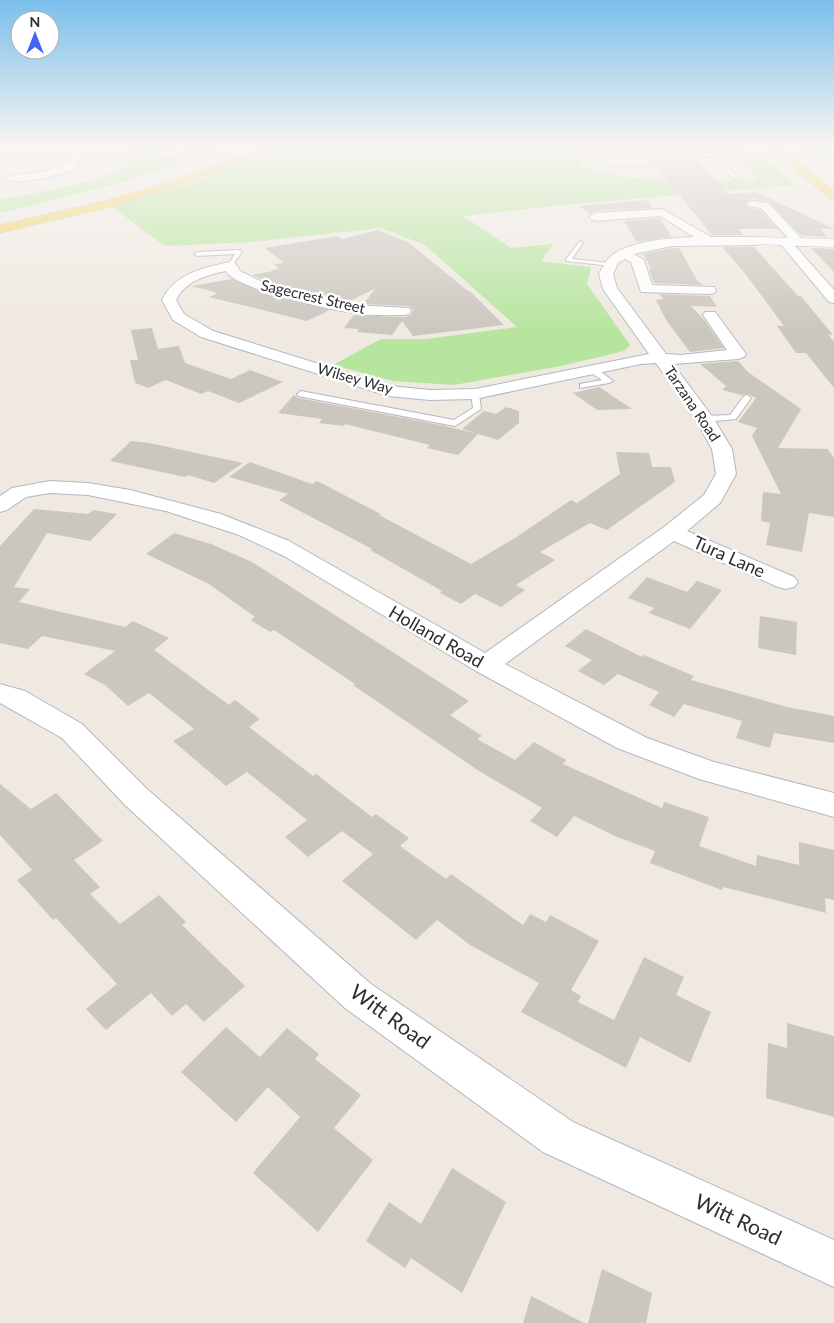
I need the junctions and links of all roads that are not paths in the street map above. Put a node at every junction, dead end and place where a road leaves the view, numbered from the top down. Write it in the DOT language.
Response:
graph roads {
  1 [pos="47,209"];
  2 [pos="87,209"];
  3 [pos="767,209"];
  4 [pos="595,217"];
  5 [pos="0,220"];
  6 [pos="0,230"];
  7 [pos="706,239"];
  8 [pos="757,241"];
  9 [pos="785,242"];
  10 [pos="799,243"];
  11 [pos="834,243"];
  12 [pos="580,244"];
  13 [pos="197,254"];
  14 [pos="624,254"];
  15 [pos="610,265"];
  16 [pos="230,266"];
  17 [pos="709,290"];
  18 [pos="834,299"];
  19 [pos="404,311"];
  20 [pos="710,315"];
  21 [pos="660,358"];
  22 [pos="593,370"];
  23 [pos="583,386"];
  24 [pos="301,394"];
  25 [pos="475,394"];
  26 [pos="748,398"];
  27 [pos="705,419"];
  28 [pos="0,506"];
  29 [pos="672,532"];
  30 [pos="786,582"];
  31 [pos="485,665"];
  32 [pos="0,693"];
  33 [pos="834,805"];
  34 [pos="834,1264"];
  1 -- 5 [label="main road"];
  2 -- 6 [label="main road"];
  3 -- 10 [label="street"];
  4 -- 7 [label="street"];
  7 -- 8 [label="street"];
  7 -- 14 [label="street"];
  8 -- 9 [label="street"];
  9 -- 10 [label="street"];
  9 -- 18 [label="street"];
  10 -- 11 [label="street"];
  12 -- 15 [label="lane"];
  13 -- 16 [label="lane"];
  14 -- 15 [label="street"];
  14 -- 17 [label="street"];
  15 -- 21 [label="street, Tarzana Road"];
  16 -- 19 [label="street, Sagecrest Street"];
  16 -- 25 [label="street, Wilsey Way"];
  20 -- 21 [label="street, Wilsey Way"];
  21 -- 22 [label="street, Wilsey Way"];
  21 -- 27 [label="street, Tarzana Road"];
  22 -- 23 [label="lane"];
  22 -- 25 [label="street, Wilsey Way"];
  24 -- 25 [label="lane"];
  26 -- 27 [label="lane"];
  27 -- 29 [label="street, Tarzana Road"];
  28 -- 31 [label="street, Holland Road"];
  29 -- 30 [label="street, Tura Lane"];
  29 -- 31 [label="street, Tarzana Road"];
  31 -- 33 [label="street, Holland Road"];
  32 -- 34 [label="street, Witt Road"];
}
